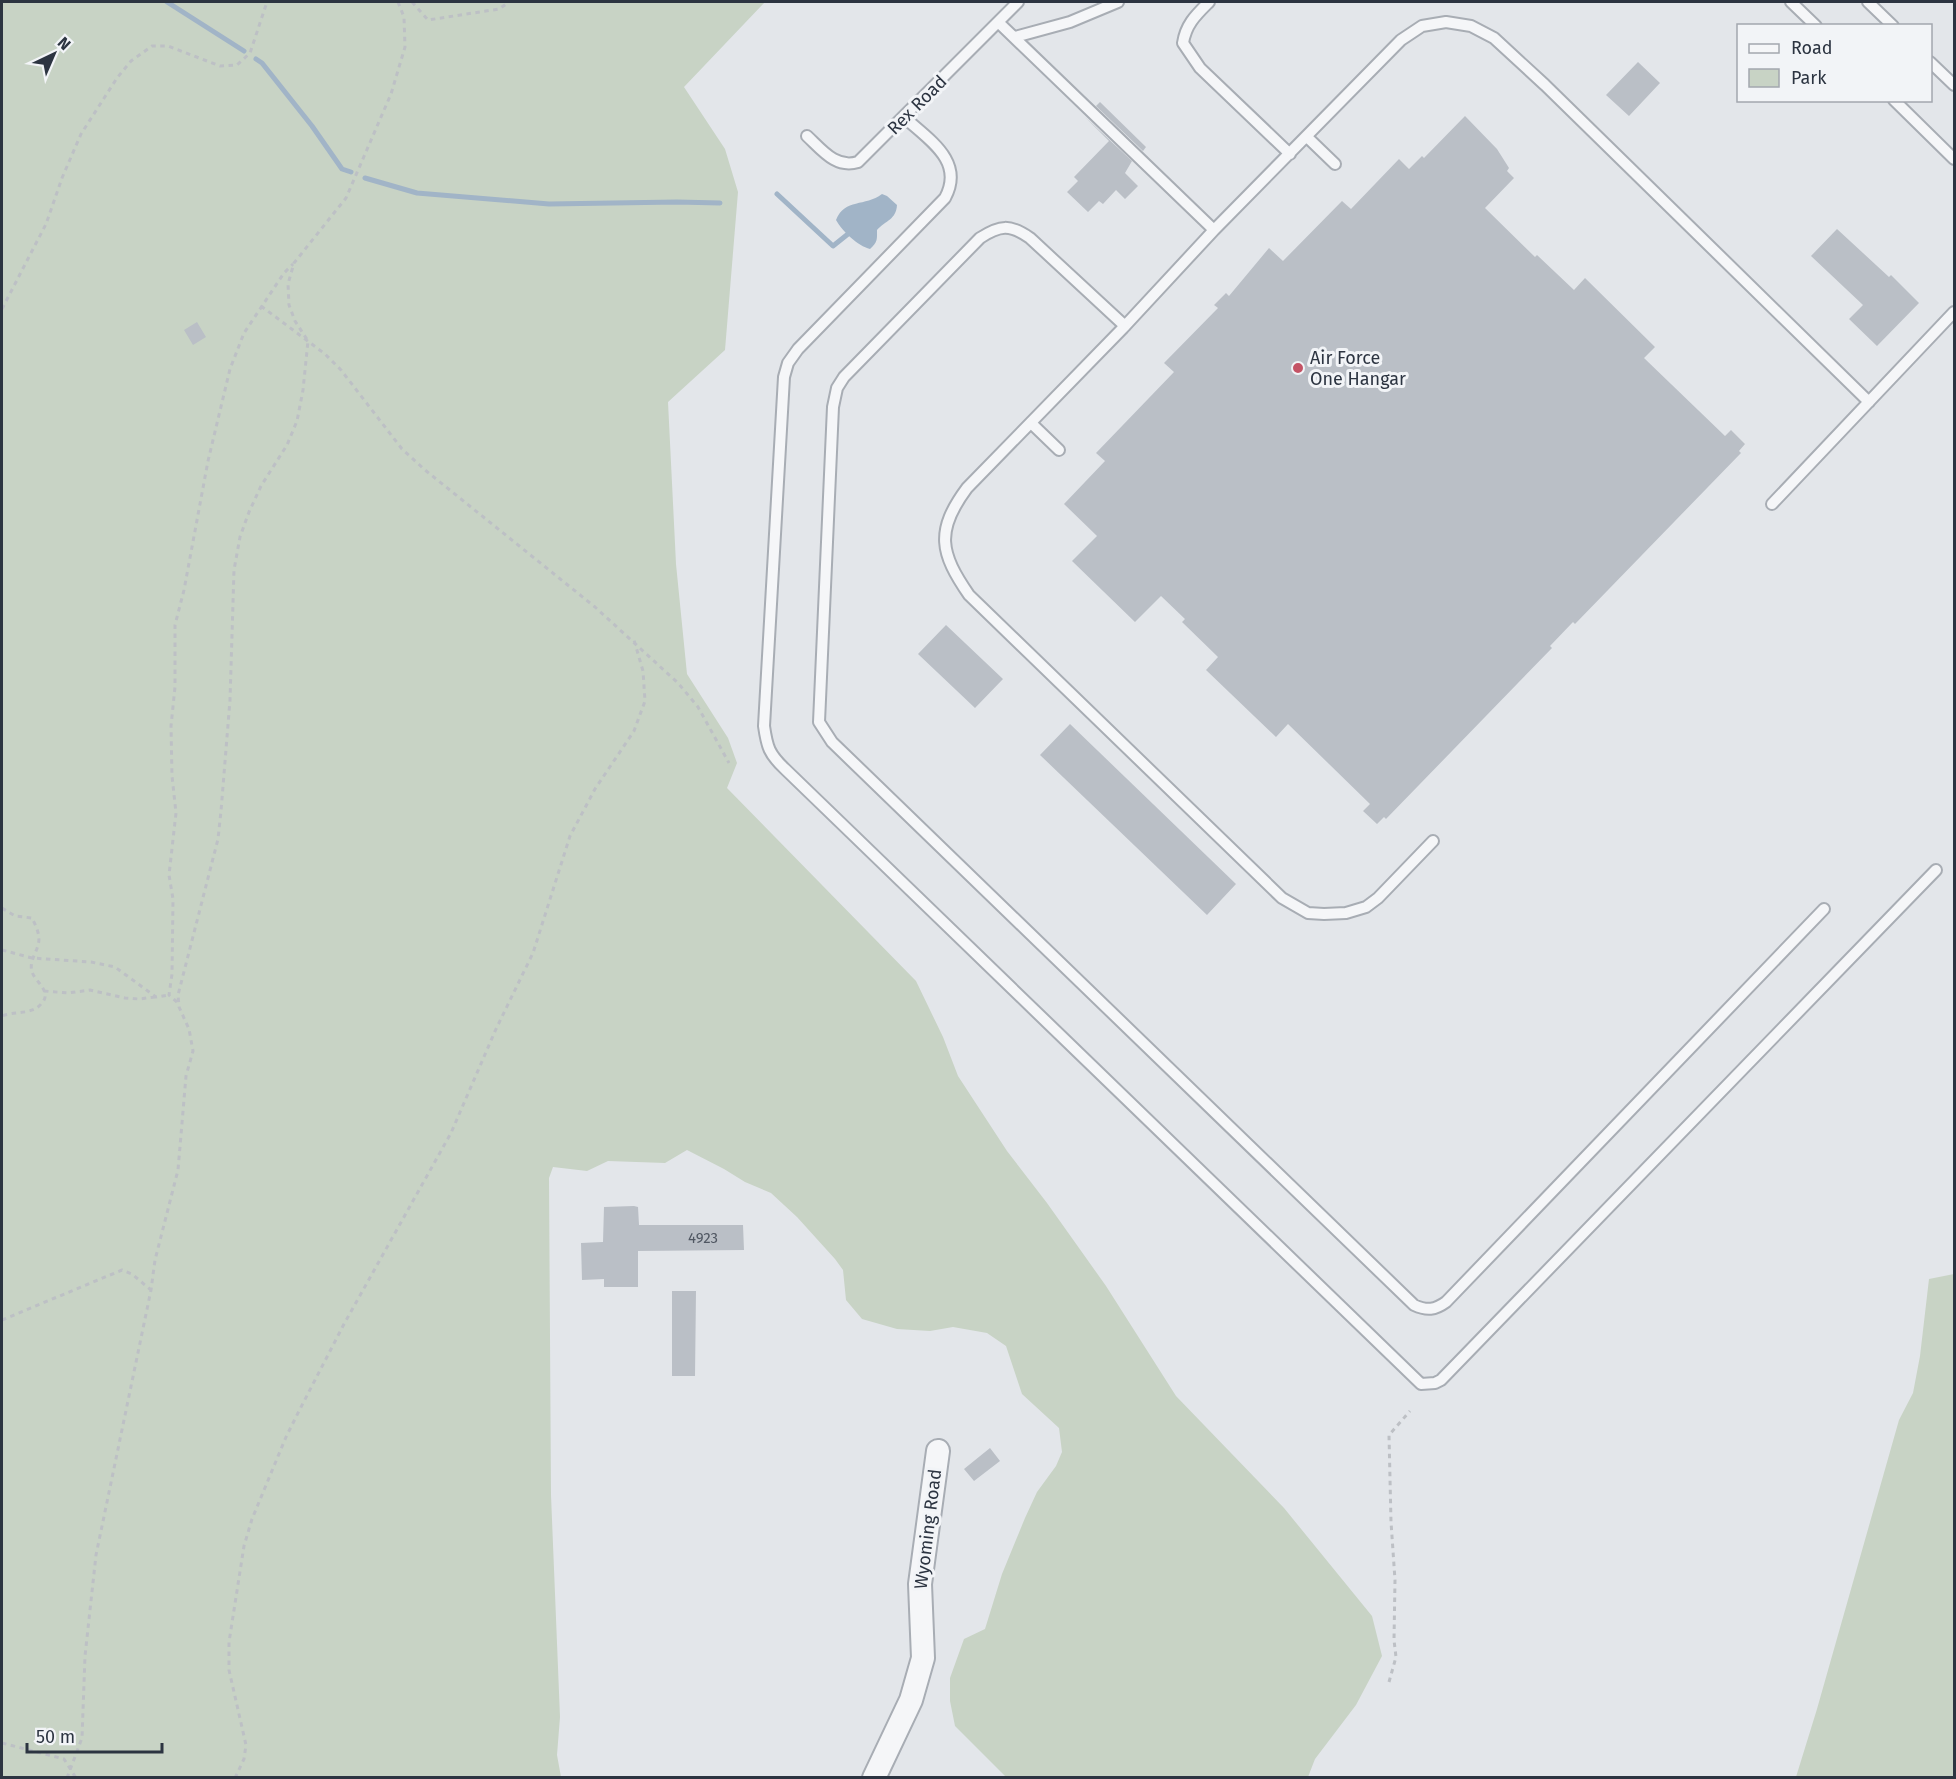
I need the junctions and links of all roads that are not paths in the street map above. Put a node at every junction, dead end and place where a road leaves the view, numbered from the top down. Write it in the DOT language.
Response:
graph roads {
  1 [pos="1018,2"];
  2 [pos="1118,2"];
  3 [pos="1209,2"];
  4 [pos="1791,2"];
  5 [pos="1868,2"];
  6 [pos="999,22"];
  7 [pos="1814,24"];
  8 [pos="1891,24"];
  9 [pos="1015,38"];
  10 [pos="1932,64"];
  11 [pos="1954,85"];
  12 [pos="1896,102"];
  13 [pos="904,117"];
  14 [pos="807,136"];
  15 [pos="1307,137"];
  16 [pos="1290,154"];
  17 [pos="1954,159"];
  18 [pos="1335,164"];
  19 [pos="1214,230"];
  20 [pos="1954,312"];
  21 [pos="1125,326"];
  22 [pos="1869,402"];
  23 [pos="1031,423"];
  24 [pos="1059,450"];
  25 [pos="1772,504"];
  26 [pos="1433,841"];
  27 [pos="1936,870"];
  28 [pos="1824,909"];
  29 [pos="938,1451"];
  30 [pos="874,1778"];
  1 -- 6 [label="lane, Rex Road"];
  2 -- 9 [label="lane"];
  3 -- 16 [label="lane"];
  4 -- 7 [label="lane"];
  5 -- 8 [label="lane"];
  6 -- 9 [label="lane"];
  6 -- 13 [label="lane, Rex Road"];
  9 -- 19 [label="lane"];
  10 -- 11 [label="lane"];
  12 -- 17 [label="lane"];
  13 -- 14 [label="lane, Rex Road"];
  13 -- 27 [label="lane"];
  15 -- 16 [label="lane"];
  15 -- 18 [label="lane"];
  15 -- 22 [label="lane"];
  16 -- 19 [label="lane"];
  19 -- 21 [label="lane"];
  20 -- 22 [label="lane"];
  21 -- 23 [label="lane"];
  21 -- 28 [label="lane"];
  22 -- 25 [label="lane"];
  23 -- 24 [label="lane"];
  23 -- 26 [label="lane"];
  29 -- 30 [label="street, Wyoming Road"];
}
